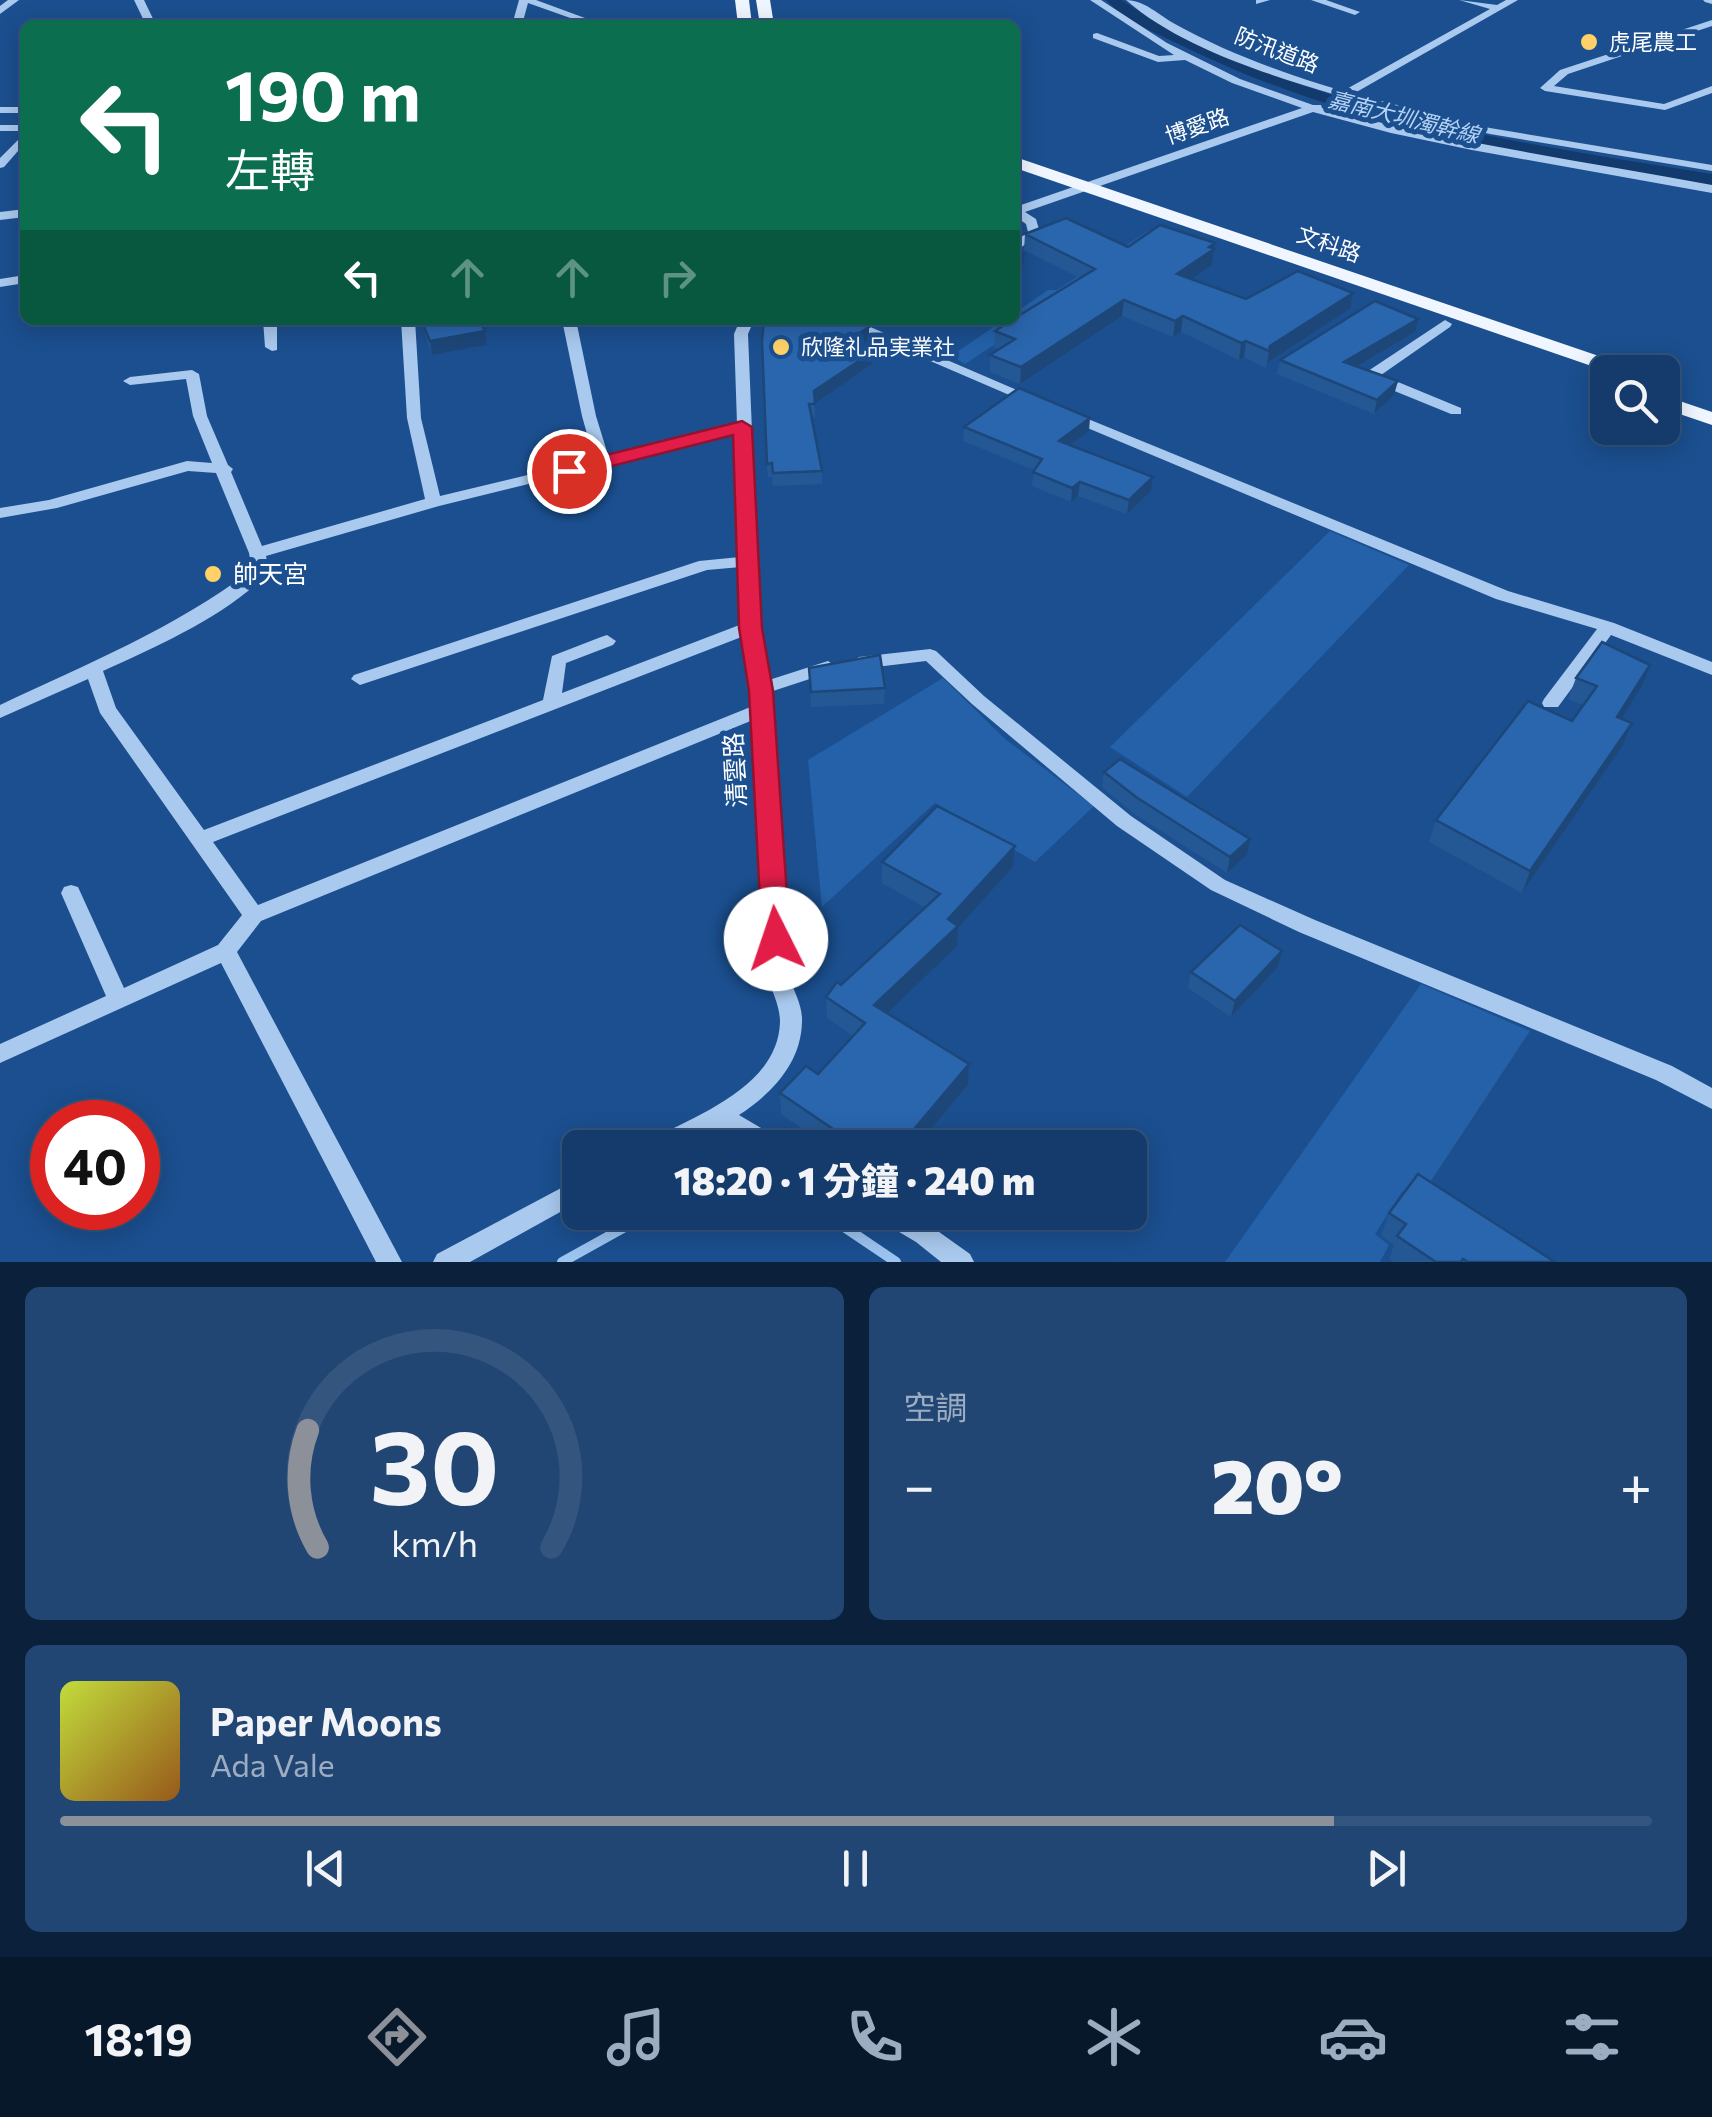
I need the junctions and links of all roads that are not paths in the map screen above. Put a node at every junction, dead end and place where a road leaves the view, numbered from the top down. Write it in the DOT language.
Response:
graph roads {
  1 [pos="14,0"];
  2 [pos="525,0"];
  3 [pos="1095,0"];
  4 [pos="1131,0"];
  5 [pos="1316,0"];
  6 [pos="1464,0"];
  7 [pos="1513,0"];
  8 [pos="1498,8"];
  9 [pos="0,11"];
  10 [pos="1356,12"];
  11 [pos="584,20"];
  12 [pos="1712,23"];
  13 [pos="1097,36"];
  14 [pos="1184,56"];
  15 [pos="1712,89"];
  16 [pos="1341,96"];
  17 [pos="1319,106"];
  18 [pos="20,139"];
  19 [pos="1020,164"];
  20 [pos="0,165"];
  21 [pos="1712,168"];
  22 [pos="1020,175"];
  23 [pos="1076,189"];
  24 [pos="1712,189"];
  25 [pos="1020,209"];
  26 [pos="1020,214"];
  27 [pos="1020,244"];
  28 [pos="1445,324"];
  29 [pos="270,325"];
  30 [pos="408,325"];
  31 [pos="570,325"];
  32 [pos="745,325"];
  33 [pos="854,325"];
  34 [pos="272,347"];
  35 [pos="1590,359"];
  36 [pos="1590,376"];
  37 [pos="130,381"];
  38 [pos="1680,390"];
  39 [pos="1712,402"];
  40 [pos="1044,404"];
  41 [pos="1680,407"];
  42 [pos="1456,410"];
  43 [pos="1062,412"];
  44 [pos="1712,418"];
  45 [pos="742,427"];
  46 [pos="603,463"];
  47 [pos="226,469"];
  48 [pos="434,502"];
  49 [pos="0,513"];
  50 [pos="257,553"];
  51 [pos="748,560"];
  52 [pos="1608,627"];
  53 [pos="750,628"];
  54 [pos="607,641"];
  55 [pos="93,668"];
  56 [pos="1712,669"];
  57 [pos="360,679"];
  58 [pos="761,699"];
  59 [pos="552,702"];
  60 [pos="1552,702"];
  61 [pos="0,712"];
  62 [pos="200,839"];
  63 [pos="71,893"];
  64 [pos="254,916"];
  65 [pos="226,951"];
  66 [pos="119,1000"];
  67 [pos="0,1054"];
  68 [pos="1712,1098"];
  69 [pos="717,1115"];
  70 [pos="690,1130"];
  71 [pos="743,1130"];
  72 [pos="562,1200"];
  73 [pos="918,1230"];
  74 [pos="389,1262"];
  75 [pos="446,1262"];
  76 [pos="961,1262"];
  1 -- 9 [label="street"];
  2 -- 11 [label="street"];
  3 -- 14 [label="street"];
  4 -- 16 [label="street, 防汛道路"];
  5 -- 10 [label="street"];
  6 -- 8 [label="street"];
  7 -- 8 [label="street"];
  8 -- 16 [label="street"];
  12 -- 15 [label="street"];
  13 -- 14 [label="street"];
  14 -- 17 [label="street"];
  16 -- 17 [label="street, 博愛路"];
  16 -- 21 [label="street, 防汛道路"];
  17 -- 23 [label="street, 博愛路"];
  17 -- 24 [label="street"];
  18 -- 20 [label="street"];
  19 -- 23 [label="main road, 文科路"];
  22 -- 23 [label="main road, 文科路"];
  23 -- 25 [label="street"];
  23 -- 28 [label="main road, 文科路"];
  23 -- 35 [label="main road, 文科路"];
  26 -- 27 [label="street"];
  28 -- 36 [label="main road, 文科路"];
  28 -- 42 [label="street"];
  29 -- 34 [label="street"];
  30 -- 48 [label="street"];
  31 -- 46 [label="street"];
  32 -- 45 [label="street, 清雲路"];
  33 -- 40 [label="street"];
  37 -- 47 [label="street"];
  38 -- 39 [label="main road"];
  41 -- 44 [label="main road"];
  43 -- 52 [label="street"];
  45 -- 46 [label="street"];
  45 -- 51 [label="street, 清雲路"];
  46 -- 48 [label="street"];
  47 -- 49 [label="street"];
  47 -- 50 [label="street"];
  48 -- 50 [label="street"];
  50 -- 55 [label="street"];
  51 -- 53 [label="street, 清雲路"];
  51 -- 57 [label="street"];
  52 -- 56 [label="street"];
  52 -- 60 [label="street"];
  53 -- 58 [label="street, 清雲路"];
  53 -- 59 [label="street"];
  54 -- 59 [label="street"];
  55 -- 61 [label="street"];
  55 -- 62 [label="street"];
  58 -- 64 [label="street"];
  58 -- 68 [label="street"];
  58 -- 69 [label="street, 清雲路"];
  59 -- 62 [label="street"];
  62 -- 64 [label="street"];
  63 -- 66 [label="street"];
  64 -- 65 [label="street"];
  65 -- 66 [label="street"];
  65 -- 74 [label="street"];
  66 -- 67 [label="street"];
  69 -- 70 [label="street, 清雲路"];
  69 -- 71 [label="street"];
  72 -- 75 [label="street"];
  73 -- 76 [label="street"];
}
